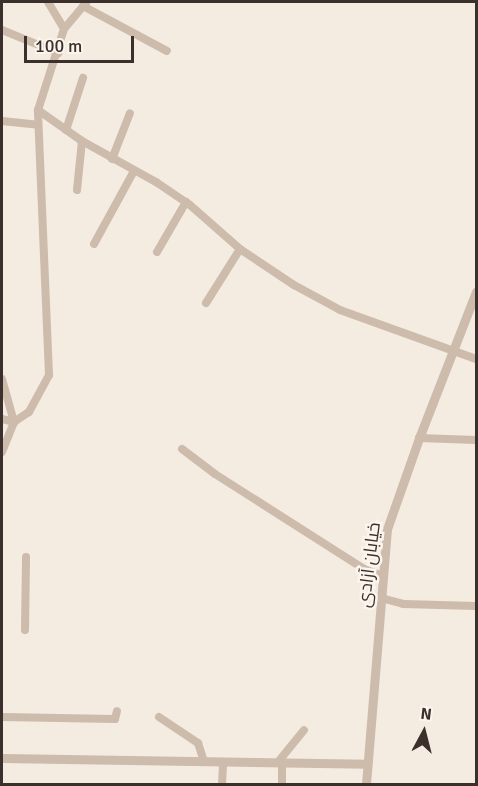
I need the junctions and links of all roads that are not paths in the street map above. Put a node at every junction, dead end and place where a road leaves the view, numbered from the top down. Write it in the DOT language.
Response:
graph roads {
  1 [pos="48,2"];
  2 [pos="85,4"];
  3 [pos="64,29"];
  4 [pos="2,30"];
  5 [pos="167,51"];
  6 [pos="58,53"];
  7 [pos="83,78"];
  8 [pos="38,110"];
  9 [pos="130,113"];
  10 [pos="2,121"];
  11 [pos="38,125"];
  12 [pos="66,130"];
  13 [pos="82,141"];
  14 [pos="112,159"];
  15 [pos="134,171"];
  16 [pos="77,190"];
  17 [pos="186,202"];
  18 [pos="93,244"];
  19 [pos="240,249"];
  20 [pos="157,252"];
  21 [pos="477,292"];
  22 [pos="206,303"];
  23 [pos="453,352"];
  24 [pos="477,359"];
  25 [pos="2,379"];
  26 [pos="2,419"];
  27 [pos="14,422"];
  28 [pos="419,438"];
  29 [pos="477,440"];
  30 [pos="182,449"];
  31 [pos="2,452"];
  32 [pos="26,557"];
  33 [pos="382,576"];
  34 [pos="381,598"];
  35 [pos="477,606"];
  36 [pos="25,630"];
  37 [pos="117,711"];
  38 [pos="2,717"];
  39 [pos="159,717"];
  40 [pos="304,730"];
  41 [pos="2,758"];
  42 [pos="204,762"];
  43 [pos="223,762"];
  44 [pos="280,762"];
  45 [pos="367,764"];
  46 [pos="222,784"];
  47 [pos="282,784"];
  48 [pos="366,784"];
  1 -- 3 [label="street"];
  2 -- 3 [label="street"];
  2 -- 5 [label="street"];
  3 -- 6 [label="street"];
  4 -- 6 [label="street"];
  6 -- 8 [label="street"];
  7 -- 12 [label="street"];
  8 -- 11 [label="street"];
  8 -- 12 [label="street"];
  9 -- 14 [label="street"];
  10 -- 11 [label="street"];
  11 -- 27 [label="street"];
  12 -- 13 [label="street"];
  13 -- 14 [label="street"];
  13 -- 16 [label="street"];
  14 -- 15 [label="street"];
  15 -- 17 [label="street"];
  15 -- 18 [label="street"];
  17 -- 19 [label="street"];
  17 -- 20 [label="street"];
  19 -- 22 [label="street"];
  19 -- 23 [label="street"];
  21 -- 23 [label="street, خیابان آزادی"];
  23 -- 24 [label="street"];
  23 -- 28 [label="street, خیابان آزادی"];
  25 -- 27 [label="street"];
  26 -- 27 [label="street"];
  27 -- 31 [label="street"];
  28 -- 29 [label="street"];
  28 -- 33 [label="street, خیابان آزادی"];
  30 -- 33 [label="street"];
  32 -- 36 [label="street"];
  33 -- 34 [label="street, خیابان آزادی"];
  34 -- 35 [label="street"];
  34 -- 45 [label="street, خیابان آزادی"];
  37 -- 38 [label="street"];
  39 -- 42 [label="street"];
  40 -- 44 [label="street"];
  41 -- 42 [label="street"];
  42 -- 43 [label="street"];
  43 -- 44 [label="street"];
  43 -- 46 [label="street"];
  44 -- 45 [label="street"];
  44 -- 47 [label="street"];
  45 -- 48 [label="street, خیابان آزادی"];
}
